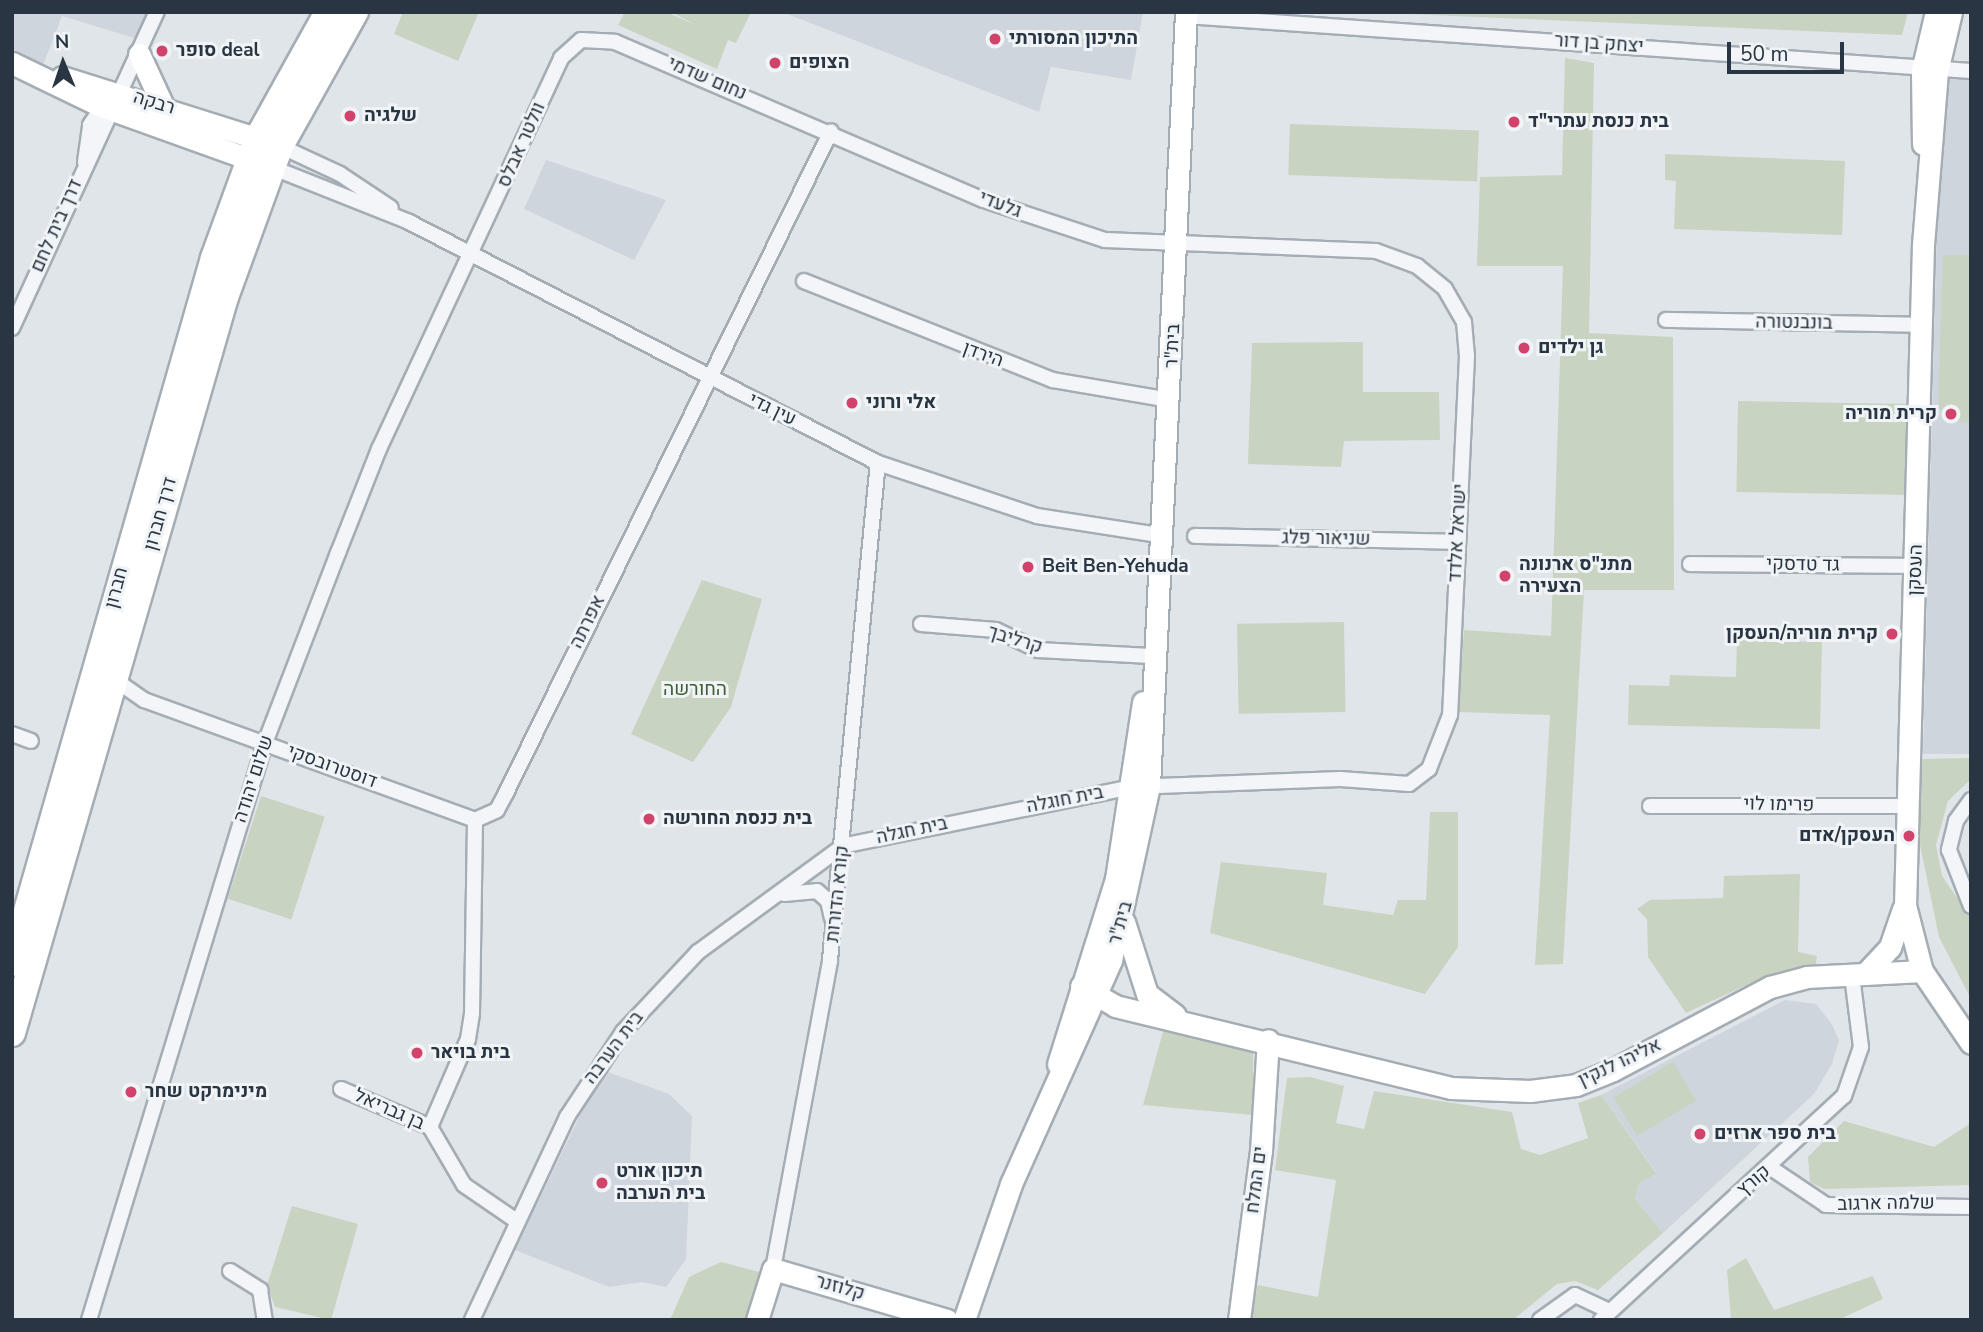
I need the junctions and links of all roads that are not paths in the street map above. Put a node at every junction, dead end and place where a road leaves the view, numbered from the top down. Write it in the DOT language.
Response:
graph roads {
  1 [pos="157,12"];
  2 [pos="328,12"];
  3 [pos="355,12"];
  4 [pos="1233,12"];
  5 [pos="1936,12"];
  6 [pos="1951,12"];
  7 [pos="1187,14"];
  8 [pos="1275,21"];
  9 [pos="581,40"];
  10 [pos="139,54"];
  11 [pos="19,66"];
  12 [pos="1930,71"];
  13 [pos="1971,71"];
  14 [pos="113,103"];
  15 [pos="163,106"];
  16 [pos="831,131"];
  17 [pos="265,152"];
  18 [pos="408,222"];
  19 [pos="1179,245"];
  20 [pos="472,256"];
  21 [pos="804,281"];
  22 [pos="1666,320"];
  23 [pos="1923,325"];
  24 [pos="12,328"];
  25 [pos="710,378"];
  26 [pos="1170,400"];
  27 [pos="878,463"];
  28 [pos="1159,535"];
  29 [pos="1195,536"];
  30 [pos="1457,542"];
  31 [pos="1690,564"];
  32 [pos="1916,566"];
  33 [pos="921,624"];
  34 [pos="1151,666"];
  35 [pos="114,679"];
  36 [pos="12,734"];
  37 [pos="31,741"];
  38 [pos="265,743"];
  39 [pos="1140,786"];
  40 [pos="1971,800"];
  41 [pos="1650,806"];
  42 [pos="1908,806"];
  43 [pos="981,816"];
  44 [pos="475,820"];
  45 [pos="843,846"];
  46 [pos="1905,893"];
  47 [pos="760,904"];
  48 [pos="1971,906"];
  49 [pos="1124,920"];
  50 [pos="834,931"];
  51 [pos="12,963"];
  52 [pos="1922,971"];
  53 [pos="1859,975"];
  54 [pos="1092,990"];
  55 [pos="1186,1021"];
  56 [pos="12,1033"];
  57 [pos="1969,1039"];
  58 [pos="1268,1040"];
  59 [pos="341,1089"];
  60 [pos="430,1127"];
  61 [pos="1771,1168"];
  62 [pos="1971,1207"];
  63 [pos="517,1222"];
  64 [pos="773,1269"];
  65 [pos="230,1271"];
  66 [pos="1605,1315"];
  67 [pos="89,1320"];
  68 [pos="265,1320"];
  69 [pos="472,1320"];
  70 [pos="757,1320"];
  71 [pos="947,1320"];
  72 [pos="964,1320"];
  73 [pos="1239,1320"];
  74 [pos="1540,1320"];
  1 -- 10 [label="street, דרך בית לחם"];
  2 -- 17 [label="highway, דרך חברון"];
  3 -- 17 [label="highway, דרך חברון"];
  4 -- 8 [label="street, יצחק בן דור"];
  5 -- 12 [label="street, העסקן"];
  6 -- 12 [label="street, העסקן"];
  7 -- 8 [label="street, יצחק בן דור"];
  7 -- 19 [label="street, בית\"ר"];
  8 -- 12 [label="street, יצחק בן דור"];
  9 -- 16 [label="street, נחום שדמי"];
  9 -- 20 [label="street, וולטר אבלס"];
  10 -- 14 [label="street, דרך בית לחם"];
  10 -- 15 [label="street"];
  11 -- 14 [label="street, רבקה"];
  12 -- 13 [label="street, יצחק בן דור"];
  12 -- 23 [label="street, העסקן"];
  14 -- 15 [label="street, רבקה"];
  14 -- 17 [label="street, רבקה"];
  14 -- 24 [label="street, דרך בית לחם"];
  15 -- 17 [label="street, רבקה"];
  16 -- 19 [label="street, גלעדי"];
  16 -- 25 [label="street, אפרתה"];
  17 -- 18 [label="street, עין גדי"];
  17 -- 18 [label="street, עין גדי"];
  17 -- 35 [label="highway, דרך חברון"];
  17 -- 51 [label="highway, חברון"];
  18 -- 20 [label="street, עין גדי"];
  19 -- 26 [label="street, בית\"ר"];
  19 -- 30 [label="street, ישראל אלדד"];
  20 -- 25 [label="street, עין גדי"];
  20 -- 38 [label="street, שלום יהודה"];
  21 -- 26 [label="street, הירדן"];
  22 -- 23 [label="street, בונבנטורה"];
  23 -- 32 [label="street, העסקן"];
  25 -- 27 [label="street, עין גדי"];
  25 -- 44 [label="street, אפרתה"];
  26 -- 28 [label="street, בית\"ר"];
  27 -- 28 [label="street, עין גדי"];
  27 -- 45 [label="street, קורא הדורות"];
  28 -- 34 [label="street, בית\"ר"];
  29 -- 30 [label="street, שניאור פלג"];
  30 -- 39 [label="street, ישראל אלדד"];
  31 -- 32 [label="street, גד טדסקי"];
  32 -- 42 [label="street, העסקן"];
  33 -- 34 [label="street, קרליבך"];
  34 -- 39 [label="street, בית\"ר"];
  35 -- 38 [label="street, דוסטרובסקי"];
  35 -- 56 [label="highway, דרך חברון"];
  36 -- 37 [label="street"];
  38 -- 44 [label="street, דוסטרובסקי"];
  38 -- 67 [label="street, שלום יהודה"];
  39 -- 43 [label="street, בית חוגלה"];
  39 -- 49 [label="street, בית\"ר"];
  39 -- 54 [label="street, בית\"ר"];
  40 -- 48 [label="street"];
  41 -- 42 [label="street, פרימו לוי"];
  42 -- 46 [label="street, העסקן"];
  43 -- 45 [label="street, בית חגלה"];
  44 -- 60 [label="street"];
  45 -- 47 [label="street, בית הערבה"];
  45 -- 50 [label="street, קורא הדורות"];
  46 -- 52 [label="street, העסקן"];
  46 -- 53 [label="street"];
  47 -- 50 [label="street"];
  47 -- 63 [label="street, בית הערבה"];
  49 -- 54 [label="street, בית\"ר"];
  49 -- 55 [label="street"];
  50 -- 64 [label="street, קורא הדורות"];
  52 -- 53 [label="street, אליהו לנקין"];
  52 -- 57 [label="street"];
  53 -- 58 [label="street, אליהו לנקין"];
  53 -- 61 [label="street, קורץ"];
  54 -- 55 [label="street, אליהו לנקין"];
  54 -- 72 [label="street, בית\"ר"];
  55 -- 58 [label="street, אליהו לנקין"];
  58 -- 73 [label="street, ים המלח"];
  59 -- 60 [label="street, בן גבריאל"];
  60 -- 63 [label="street, בן גבריאל"];
  61 -- 62 [label="street, שלמה ארגוב"];
  61 -- 66 [label="street, קורץ"];
  63 -- 69 [label="street, בית הערבה"];
  64 -- 70 [label="street, קורא הדורות"];
  64 -- 71 [label="street, קלוזנר"];
  65 -- 68 [label="street"];
  66 -- 74 [label="street"];
}
